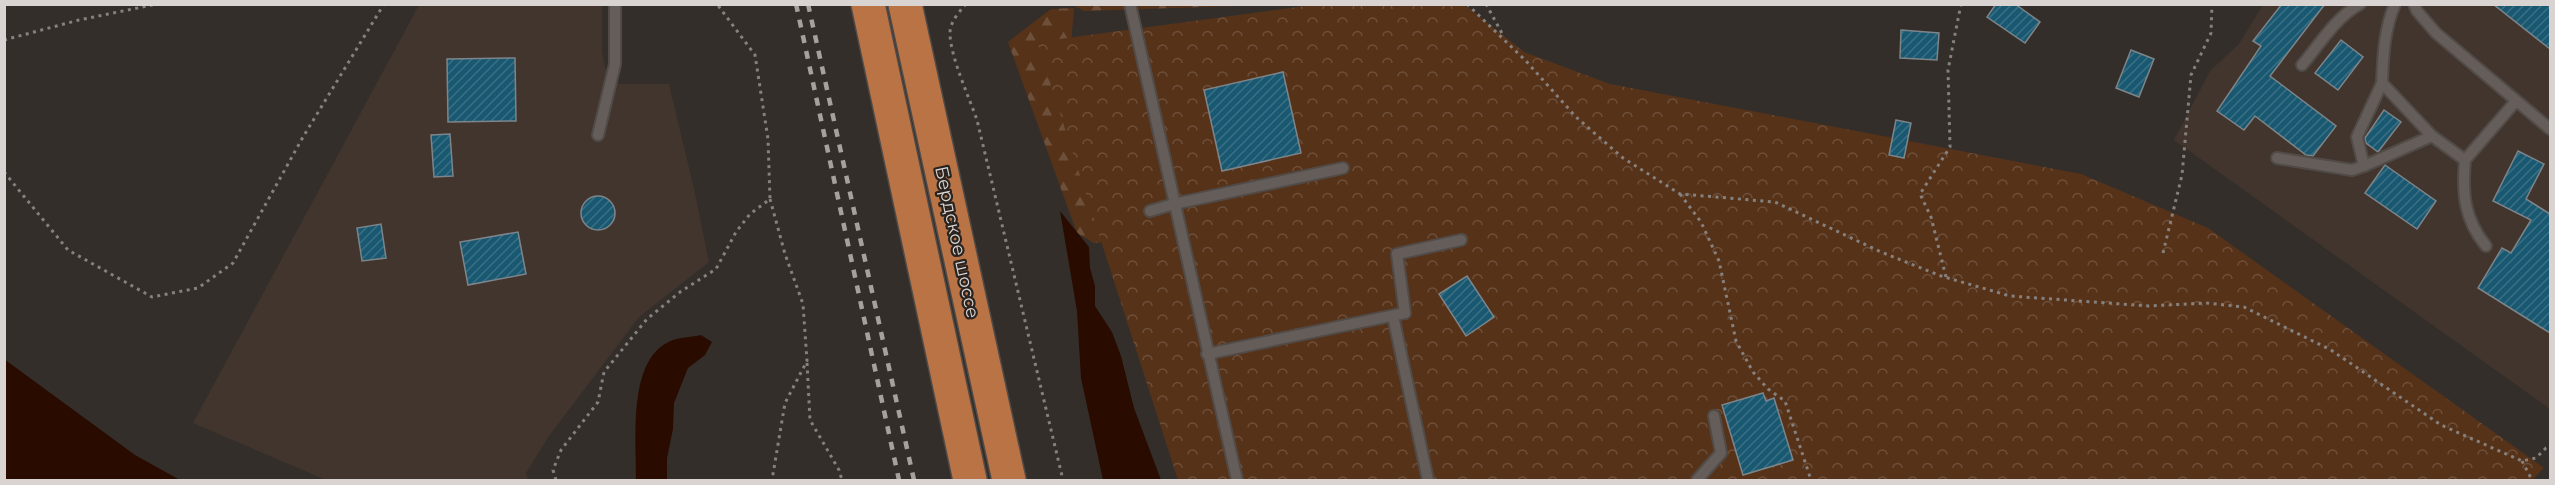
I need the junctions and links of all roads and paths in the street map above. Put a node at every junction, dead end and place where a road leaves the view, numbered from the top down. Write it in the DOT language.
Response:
graph roads {
  1 [pos="157,4"];
  2 [pos="384,4"];
  3 [pos="615,4"];
  4 [pos="717,4"];
  5 [pos="868,4"];
  6 [pos="905,4"];
  7 [pos="966,4"];
  8 [pos="1130,4"];
  9 [pos="1467,4"];
  10 [pos="1486,4"];
  11 [pos="1961,4"];
  12 [pos="2212,4"];
  13 [pos="2360,4"];
  14 [pos="2395,4"];
  15 [pos="2414,4"];
  16 [pos="4,40"];
  17 [pos="1506,41"];
  18 [pos="2302,65"];
  19 [pos="2382,83"];
  20 [pos="2516,101"];
  21 [pos="2550,129"];
  22 [pos="598,135"];
  23 [pos="2432,136"];
  24 [pos="2277,158"];
  25 [pos="2465,160"];
  26 [pos="2364,166"];
  27 [pos="1343,168"];
  28 [pos="4,172"];
  29 [pos="1680,194"];
  30 [pos="770,199"];
  31 [pos="1174,204"];
  32 [pos="1150,211"];
  33 [pos="1461,240"];
  34 [pos="2486,246"];
  35 [pos="2163,253"];
  36 [pos="1946,278"];
  37 [pos="1393,316"];
  38 [pos="1207,354"];
  39 [pos="807,361"];
  40 [pos="1714,416"];
  41 [pos="2550,447"];
  42 [pos="2522,460"];
  43 [pos="556,480"];
  44 [pos="772,480"];
  45 [pos="842,480"];
  46 [pos="970,480"];
  47 [pos="1009,480"];
  48 [pos="1063,480"];
  49 [pos="1237,480"];
  50 [pos="1428,480"];
  51 [pos="1697,480"];
  52 [pos="1811,480"];
  53 [pos="1816,480"];
  54 [pos="2532,480"];
  1 -- 16 [label="path"];
  2 -- 28 [label="path"];
  3 -- 22 [label="lane"];
  4 -- 30 [label="path"];
  5 -- 46 [label="highway, Бердское шоссе"];
  6 -- 47 [label="highway, Бердское шоссе"];
  7 -- 48 [label="path"];
  8 -- 31 [label="lane"];
  9 -- 17 [label="path"];
  10 -- 17 [label="path"];
  11 -- 36 [label="path"];
  12 -- 35 [label="path"];
  13 -- 18 [label="lane"];
  14 -- 19 [label="lane"];
  15 -- 20 [label="lane"];
  17 -- 29 [label="path"];
  19 -- 23 [label="lane"];
  19 -- 26 [label="lane"];
  20 -- 21 [label="lane"];
  20 -- 25 [label="lane"];
  23 -- 25 [label="lane"];
  23 -- 26 [label="lane"];
  24 -- 26 [label="lane"];
  25 -- 34 [label="lane"];
  27 -- 31 [label="lane"];
  29 -- 36 [label="path"];
  29 -- 52 [label="path"];
  30 -- 39 [label="path"];
  30 -- 43 [label="path"];
  31 -- 32 [label="lane"];
  31 -- 38 [label="lane"];
  33 -- 37 [label="lane"];
  36 -- 42 [label="path"];
  37 -- 38 [label="lane"];
  37 -- 50 [label="lane"];
  38 -- 49 [label="lane"];
  39 -- 44 [label="path"];
  39 -- 45 [label="path"];
  40 -- 51 [label="lane"];
  41 -- 42 [label="path"];
  42 -- 54 [label="path"];
  52 -- 53 [label="path"];
}
